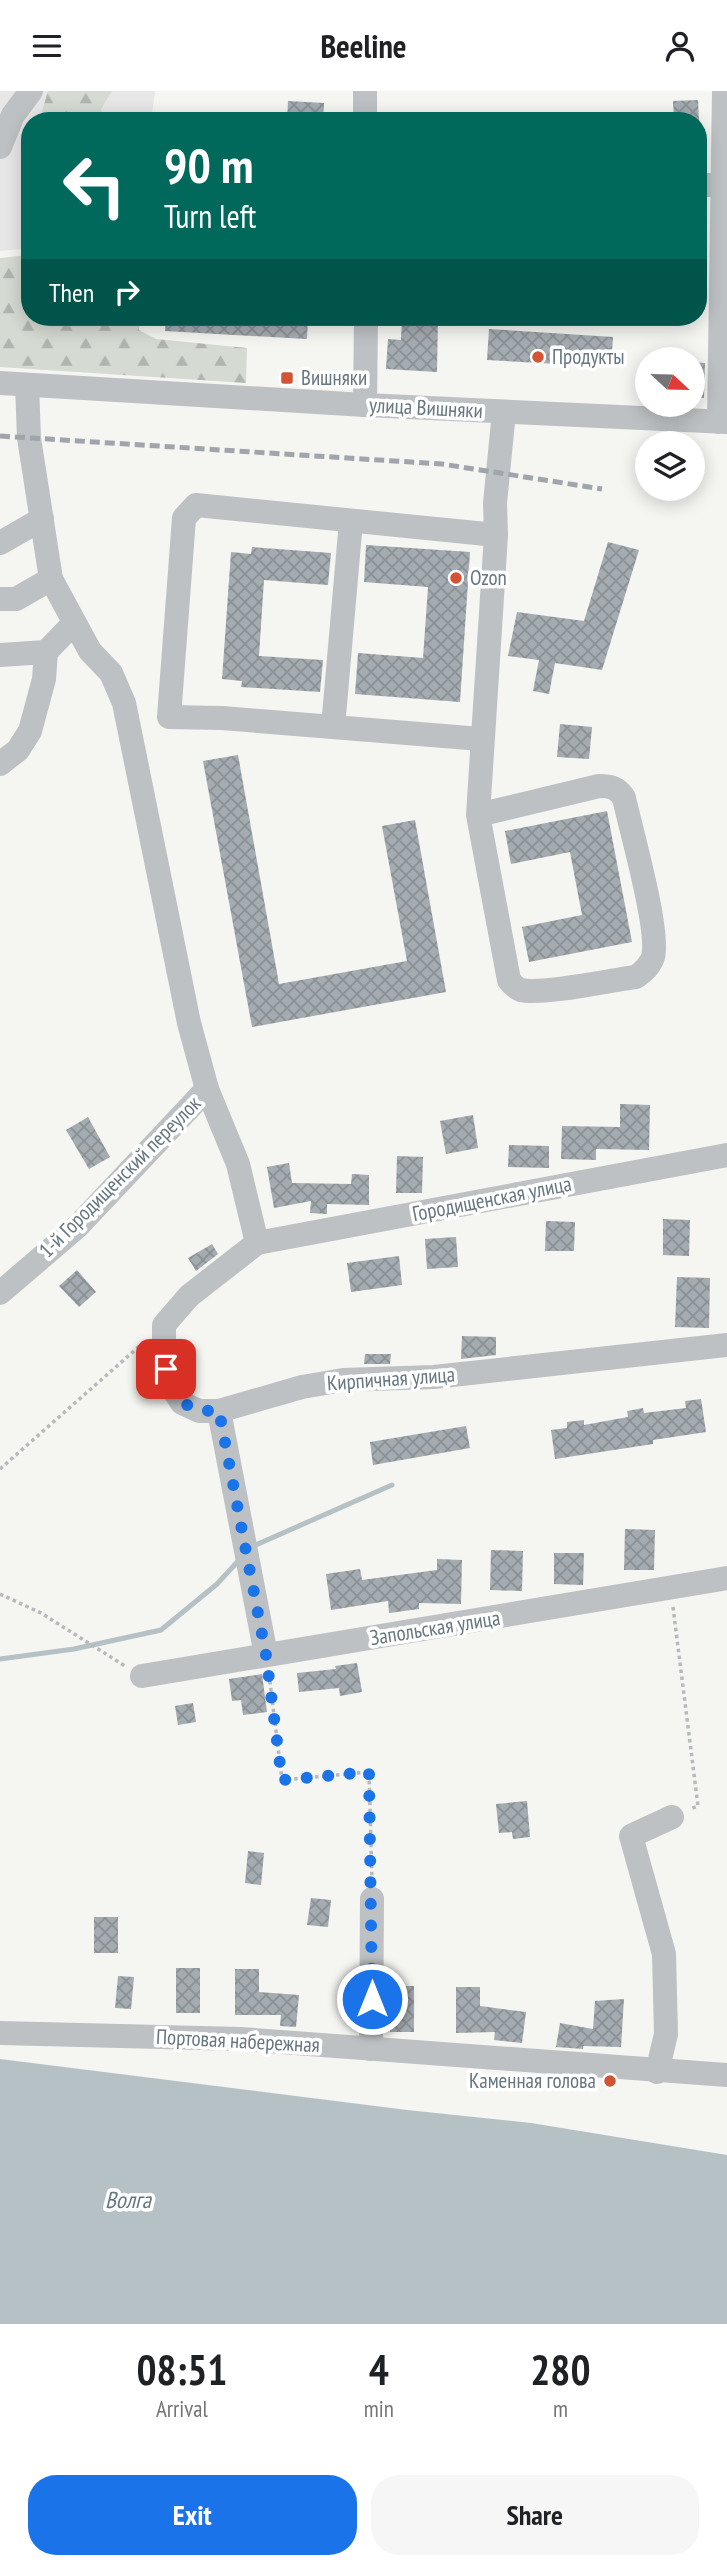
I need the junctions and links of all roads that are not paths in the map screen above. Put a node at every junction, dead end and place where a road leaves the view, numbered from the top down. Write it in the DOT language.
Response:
graph roads {
  1 [pos="31,91"];
  2 [pos="365,91"];
  3 [pos="724,91"];
  4 [pos="365,112"];
  5 [pos="0,147"];
  6 [pos="707,185"];
  7 [pos="725,185"];
  8 [pos="366,326"];
  9 [pos="0,383"];
  10 [pos="27,385"];
  11 [pos="365,405"];
  12 [pos="504,412"];
  13 [pos="723,422"];
  14 [pos="42,519"];
  15 [pos="351,521"];
  16 [pos="495,535"];
  17 [pos="0,543"];
  18 [pos="51,579"];
  19 [pos="0,599"];
  20 [pos="74,623"];
  21 [pos="46,652"];
  22 [pos="0,655"];
  23 [pos="127,717"];
  24 [pos="169,717"];
  25 [pos="332,727"];
  26 [pos="481,739"];
  27 [pos="0,764"];
  28 [pos="478,815"];
  29 [pos="208,1089"];
  30 [pos="727,1156"];
  31 [pos="257,1243"];
  32 [pos="0,1293"];
  33 [pos="727,1345"];
  34 [pos="219,1411"];
  35 [pos="727,1578"];
  36 [pos="266,1655"];
  37 [pos="142,1676"];
  38 [pos="672,1817"];
  39 [pos="372,1899"];
  40 [pos="0,2033"];
  41 [pos="371,2049"];
  42 [pos="657,2072"];
  43 [pos="727,2075"];
  1 -- 5 [label="street"];
  2 -- 4 [label="street"];
  3 -- 7 [label="street"];
  6 -- 7 [label="street"];
  7 -- 13 [label="street"];
  8 -- 11 [label="street"];
  9 -- 10 [label="street, улица Вишняки"];
  10 -- 11 [label="street, улица Вишняки"];
  10 -- 14 [label="street"];
  11 -- 12 [label="street, улица Вишняки"];
  12 -- 13 [label="street, улица Вишняки"];
  12 -- 16 [label="street"];
  14 -- 17 [label="street"];
  14 -- 18 [label="street"];
  15 -- 16 [label="street"];
  15 -- 24 [label="street"];
  15 -- 25 [label="street"];
  16 -- 26 [label="street"];
  18 -- 19 [label="street"];
  18 -- 20 [label="street"];
  20 -- 21 [label="street"];
  20 -- 23 [label="street"];
  21 -- 22 [label="street"];
  21 -- 27 [label="street"];
  23 -- 24 [label="street"];
  23 -- 29 [label="street"];
  24 -- 25 [label="street"];
  25 -- 26 [label="street"];
  26 -- 28 [label="street"];
  28 -- 28 [label="street"];
  29 -- 31 [label="street"];
  29 -- 32 [label="street, 1-й Городищенский переулок"];
  30 -- 31 [label="street, Городищенская улица"];
  31 -- 34 [label="street, Кирпичная улица"];
  33 -- 34 [label="street, Кирпичная улица"];
  34 -- 36 [label="street"];
  35 -- 36 [label="street, Запольская улица"];
  36 -- 37 [label="street, Запольская улица"];
  38 -- 42 [label="street"];
  39 -- 41 [label="street"];
  40 -- 41 [label="street, Портовая набережная"];
  41 -- 42 [label="street, Портовая набережная"];
  42 -- 43 [label="street, Портовая набережная"];
}
